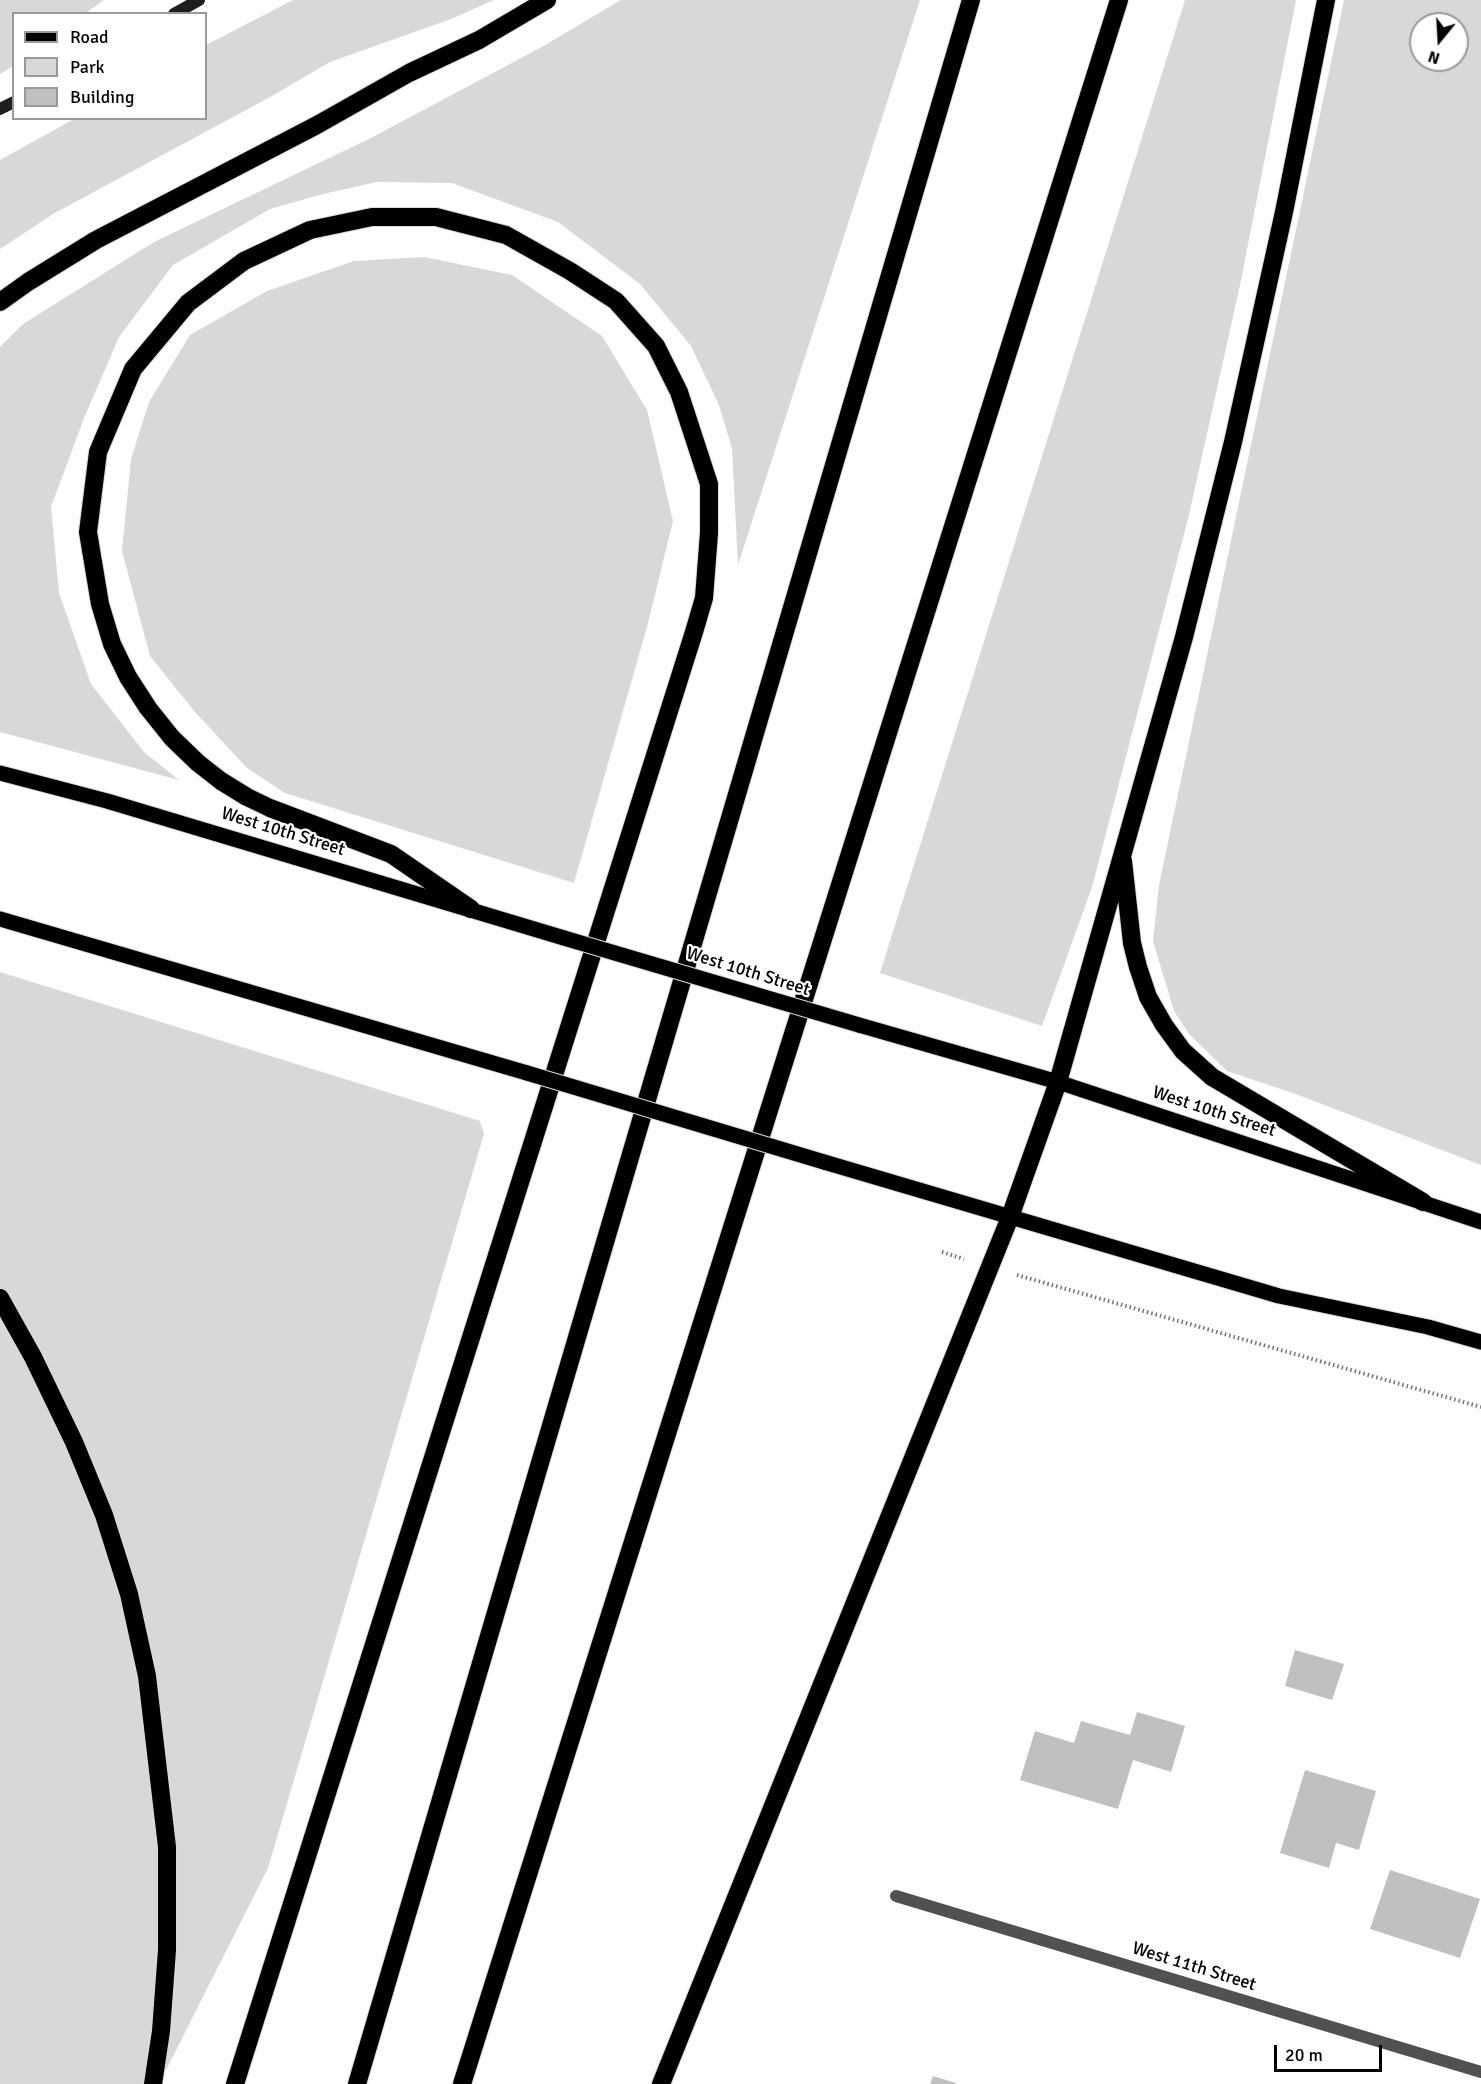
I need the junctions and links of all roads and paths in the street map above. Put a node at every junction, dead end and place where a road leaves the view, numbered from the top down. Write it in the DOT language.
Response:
graph roads {
  1 [pos="198,0"];
  2 [pos="548,0"];
  3 [pos="971,0"];
  4 [pos="1119,0"];
  5 [pos="1326,0"];
  6 [pos="177,12"];
  7 [pos="0,302"];
  8 [pos="0,773"];
  9 [pos="1122,851"];
  10 [pos="471,909"];
  11 [pos="0,919"];
  12 [pos="1058,1082"];
  13 [pos="1423,1202"];
  14 [pos="1010,1217"];
  15 [pos="1481,1222"];
  16 [pos="1072,1291"];
  17 [pos="0,1298"];
  18 [pos="1481,1342"];
  19 [pos="1481,1407"];
  20 [pos="896,1896"];
  21 [pos="1481,2072"];
  22 [pos="153,2084"];
  23 [pos="235,2084"];
  24 [pos="357,2084"];
  25 [pos="462,2084"];
  26 [pos="662,2084"];
  1 -- 6 [label="street"];
  2 -- 7 [label="highway"];
  3 -- 24 [label="highway"];
  4 -- 25 [label="highway"];
  5 -- 9 [label="highway"];
  8 -- 10 [label="main road, West 10th Street"];
  9 -- 12 [label="highway"];
  9 -- 13 [label="highway"];
  10 -- 12 [label="main road, West 10th Street, bridge"];
  10 -- 23 [label="highway"];
  11 -- 14 [label="main road, bridge"];
  12 -- 13 [label="main road, West 10th Street"];
  12 -- 14 [label="highway"];
  13 -- 15 [label="main road, West 10th Street"];
  14 -- 18 [label="main road"];
  14 -- 26 [label="highway"];
  16 -- 19 [label="path"];
  17 -- 22 [label="highway"];
  20 -- 21 [label="street, West 11th Street"];
}
